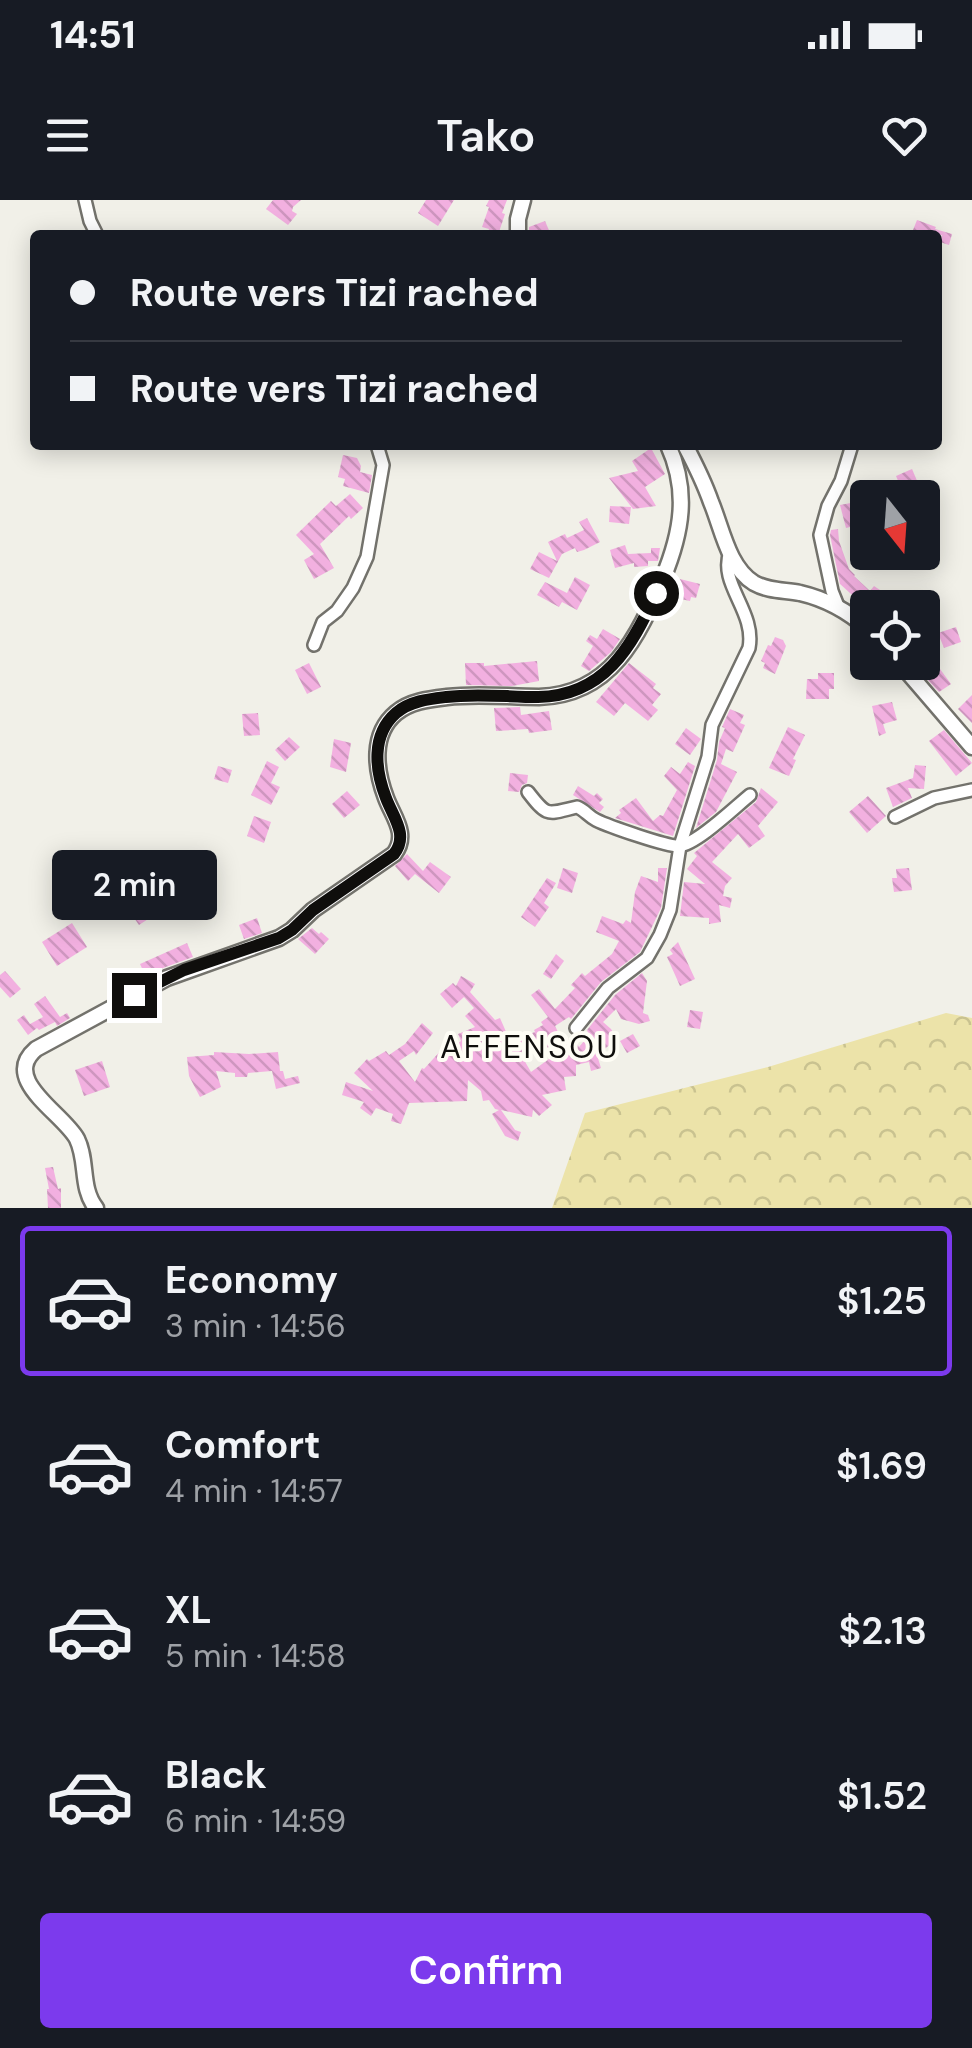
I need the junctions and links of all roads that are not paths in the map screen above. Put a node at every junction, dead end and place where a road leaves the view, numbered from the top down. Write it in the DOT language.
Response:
graph roads {
  1 [pos="85,200"];
  2 [pos="523,200"];
  3 [pos="94,230"];
  4 [pos="518,230"];
  5 [pos="378,450"];
  6 [pos="670,450"];
  7 [pos="688,450"];
  8 [pos="850,450"];
  9 [pos="730,552"];
  10 [pos="838,606"];
  11 [pos="850,615"];
  12 [pos="314,645"];
  13 [pos="914,680"];
  14 [pos="972,747"];
  15 [pos="972,790"];
  16 [pos="528,792"];
  17 [pos="750,796"];
  18 [pos="896,817"];
  19 [pos="680,846"];
  20 [pos="576,1028"];
  21 [pos="96,1208"];
  1 -- 3 [label="street"];
  2 -- 4 [label="main road"];
  5 -- 12 [label="street"];
  6 -- 21 [label="main road"];
  7 -- 9 [label="main road"];
  8 -- 10 [label="street"];
  9 -- 10 [label="main road"];
  9 -- 19 [label="street"];
  10 -- 11 [label="main road"];
  13 -- 14 [label="main road"];
  15 -- 18 [label="street"];
  16 -- 19 [label="street"];
  17 -- 19 [label="street"];
  19 -- 20 [label="street"];
}
